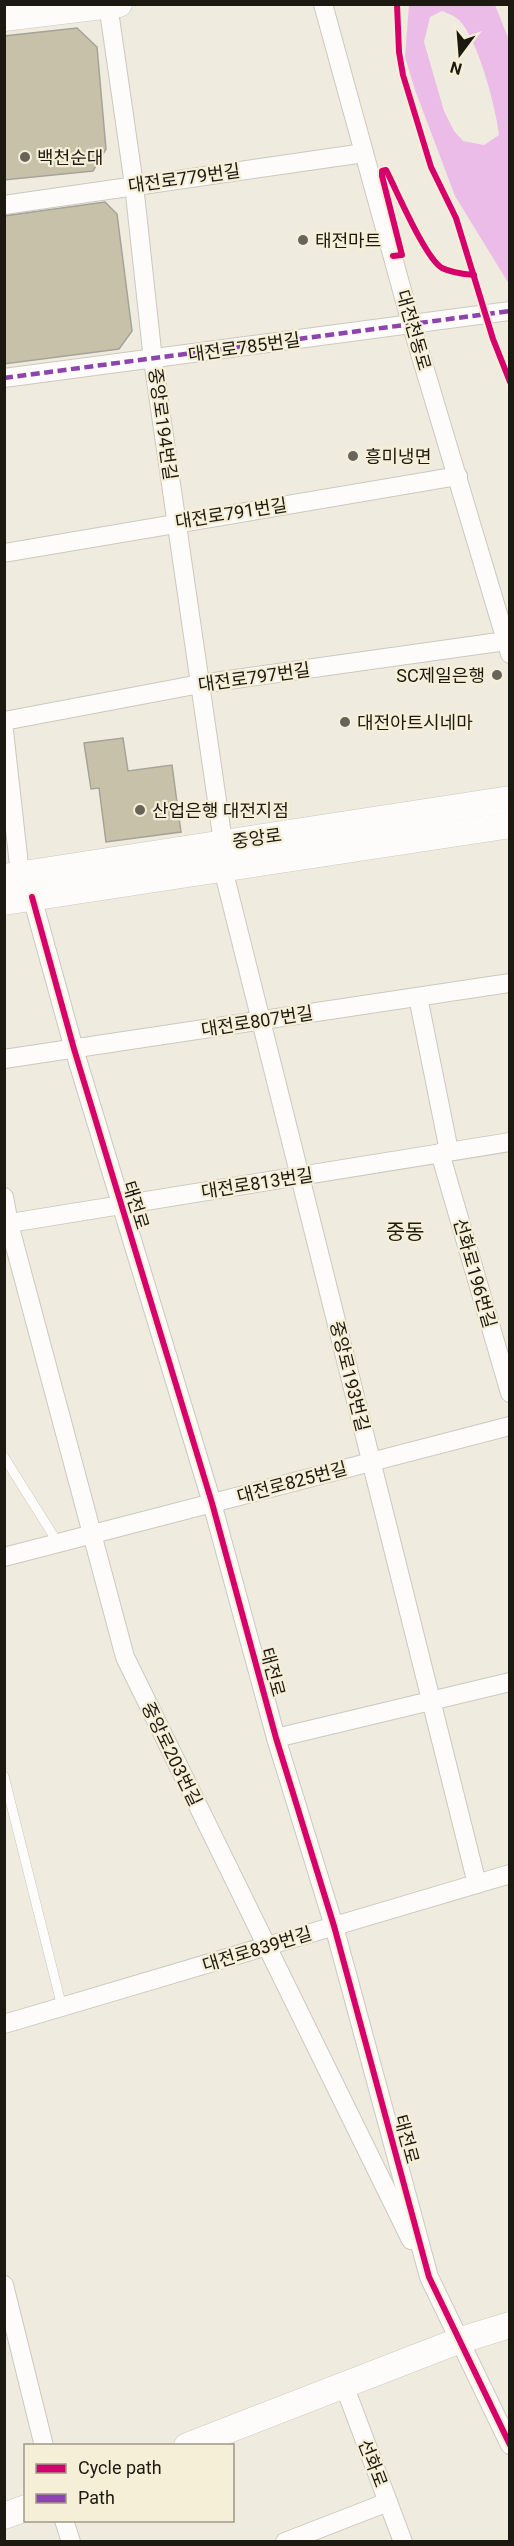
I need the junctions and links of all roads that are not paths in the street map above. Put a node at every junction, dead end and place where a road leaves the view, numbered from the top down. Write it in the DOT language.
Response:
graph roads {
  1 [pos="323,4"];
  2 [pos="112,5"];
  3 [pos="4,18"];
  4 [pos="364,153"];
  5 [pos="134,185"];
  6 [pos="4,205"];
  7 [pos="510,311"];
  8 [pos="411,323"];
  9 [pos="153,360"];
  10 [pos="4,378"];
  11 [pos="458,476"];
  12 [pos="177,521"];
  13 [pos="4,553"];
  14 [pos="508,648"];
  15 [pos="200,684"];
  16 [pos="4,721"];
  17 [pos="4,731"];
  18 [pos="510,799"];
  19 [pos="510,825"];
  20 [pos="223,843"];
  21 [pos="223,869"];
  22 [pos="12,875"];
  23 [pos="32,897"];
  24 [pos="4,902"];
  25 [pos="510,983"];
  26 [pos="418,997"];
  27 [pos="261,1020"];
  28 [pos="74,1049"];
  29 [pos="4,1059"];
  30 [pos="510,1142"];
  31 [pos="445,1152"];
  32 [pos="300,1176"];
  33 [pos="4,1197"];
  34 [pos="120,1205"];
  35 [pos="7,1224"];
  36 [pos="510,1393"];
  37 [pos="510,1426"];
  38 [pos="4,1457"];
  39 [pos="371,1461"];
  40 [pos="212,1503"];
  41 [pos="93,1534"];
  42 [pos="58,1543"];
  43 [pos="4,1557"];
  44 [pos="510,1682"];
  45 [pos="431,1701"];
  46 [pos="276,1738"];
  47 [pos="4,1776"];
  48 [pos="510,1874"];
  49 [pos="477,1884"];
  50 [pos="334,1926"];
  51 [pos="266,1947"];
  52 [pos="62,2007"];
  53 [pos="4,2024"];
  54 [pos="429,2277"];
  55 [pos="4,2285"];
  56 [pos="510,2325"];
  57 [pos="458,2341"];
  58 [pos="344,2385"];
  59 [pos="44,2444"];
  60 [pos="190,2444"];
  61 [pos="510,2445"];
  62 [pos="388,2502"];
  63 [pos="24,2509"];
  64 [pos="4,2516"];
  65 [pos="65,2522"];
  66 [pos="71,2541"];
  67 [pos="285,2541"];
  68 [pos="403,2541"];
  1 -- 4 [label="street, 대전천동로"];
  2 -- 3 [label="main road"];
  2 -- 5 [label="street, 중앙로194번길"];
  4 -- 5 [label="street, 대전로779번길"];
  4 -- 8 [label="street, 대전천동로"];
  5 -- 6 [label="street, 대전로779번길"];
  5 -- 9 [label="street, 중앙로194번길"];
  7 -- 8 [label="street, 대전로785번길"];
  8 -- 9 [label="street, 대전로785번길"];
  8 -- 11 [label="street, 대전천동로"];
  9 -- 10 [label="street, 대전로785번길"];
  9 -- 12 [label="street, 중앙로194번길"];
  11 -- 12 [label="street, 대전로791번길"];
  11 -- 14 [label="street, 대전천동로"];
  12 -- 13 [label="street, 대전로791번길"];
  12 -- 15 [label="street, 중앙로194번길"];
  14 -- 15 [label="street, 대전로797번길"];
  15 -- 16 [label="street, 대전로797번길"];
  15 -- 20 [label="street, 중앙로194번길"];
  17 -- 22 [label="street"];
  18 -- 20 [label="main road, 중앙로"];
  19 -- 21 [label="main road, 중앙로"];
  20 -- 22 [label="main road, 중앙로"];
  21 -- 23 [label="main road, 중앙로"];
  21 -- 27 [label="street, 중앙로193번길"];
  23 -- 24 [label="main road, 중앙로"];
  23 -- 28 [label="street, 태전로"];
  25 -- 26 [label="street, 대전로807번길"];
  26 -- 27 [label="street, 대전로807번길"];
  26 -- 31 [label="street, 선화로196번길"];
  27 -- 28 [label="street, 대전로807번길"];
  27 -- 32 [label="street, 중앙로193번길"];
  28 -- 29 [label="street, 대전로807번길"];
  28 -- 34 [label="street, 태전로"];
  30 -- 31 [label="street, 대전로813번길"];
  31 -- 32 [label="street, 대전로813번길"];
  31 -- 36 [label="street, 선화로196번길"];
  32 -- 34 [label="street, 대전로813번길"];
  32 -- 39 [label="street, 중앙로193번길"];
  33 -- 35 [label="street, 중앙로203번길"];
  34 -- 35 [label="street, 대전로813번길"];
  34 -- 40 [label="street, 태전로"];
  35 -- 41 [label="street, 중앙로203번길"];
  37 -- 39 [label="street, 대전로825번길"];
  38 -- 42 [label="lane"];
  39 -- 40 [label="street, 대전로825번길"];
  39 -- 45 [label="street, 중앙로193번길"];
  40 -- 41 [label="street, 대전로825번길"];
  40 -- 46 [label="street, 태전로"];
  41 -- 42 [label="street, 대전로825번길"];
  41 -- 51 [label="street, 중앙로203번길"];
  42 -- 43 [label="street, 대전로825번길"];
  44 -- 45 [label="street"];
  45 -- 46 [label="street"];
  45 -- 49 [label="street, 중앙로193번길"];
  46 -- 50 [label="street, 태전로"];
  47 -- 52 [label="lane"];
  48 -- 49 [label="street, 대전로839번길"];
  49 -- 50 [label="street, 대전로839번길"];
  50 -- 51 [label="street, 대전로839번길"];
  50 -- 54 [label="street, 태전로"];
  51 -- 52 [label="street, 대전로839번길"];
  51 -- 54 [label="street, 중앙로203번길"];
  52 -- 53 [label="street, 대전로839번길"];
  54 -- 57 [label="street, 태전로"];
  55 -- 59 [label="street"];
  56 -- 57 [label="main road"];
  57 -- 58 [label="main road"];
  57 -- 61 [label="street, 태전로"];
  58 -- 60 [label="main road"];
  58 -- 62 [label="street, 선화로"];
  62 -- 67 [label="street"];
  62 -- 68 [label="street, 선화로"];
  63 -- 64 [label="main road"];
  65 -- 66 [label="street"];
}
